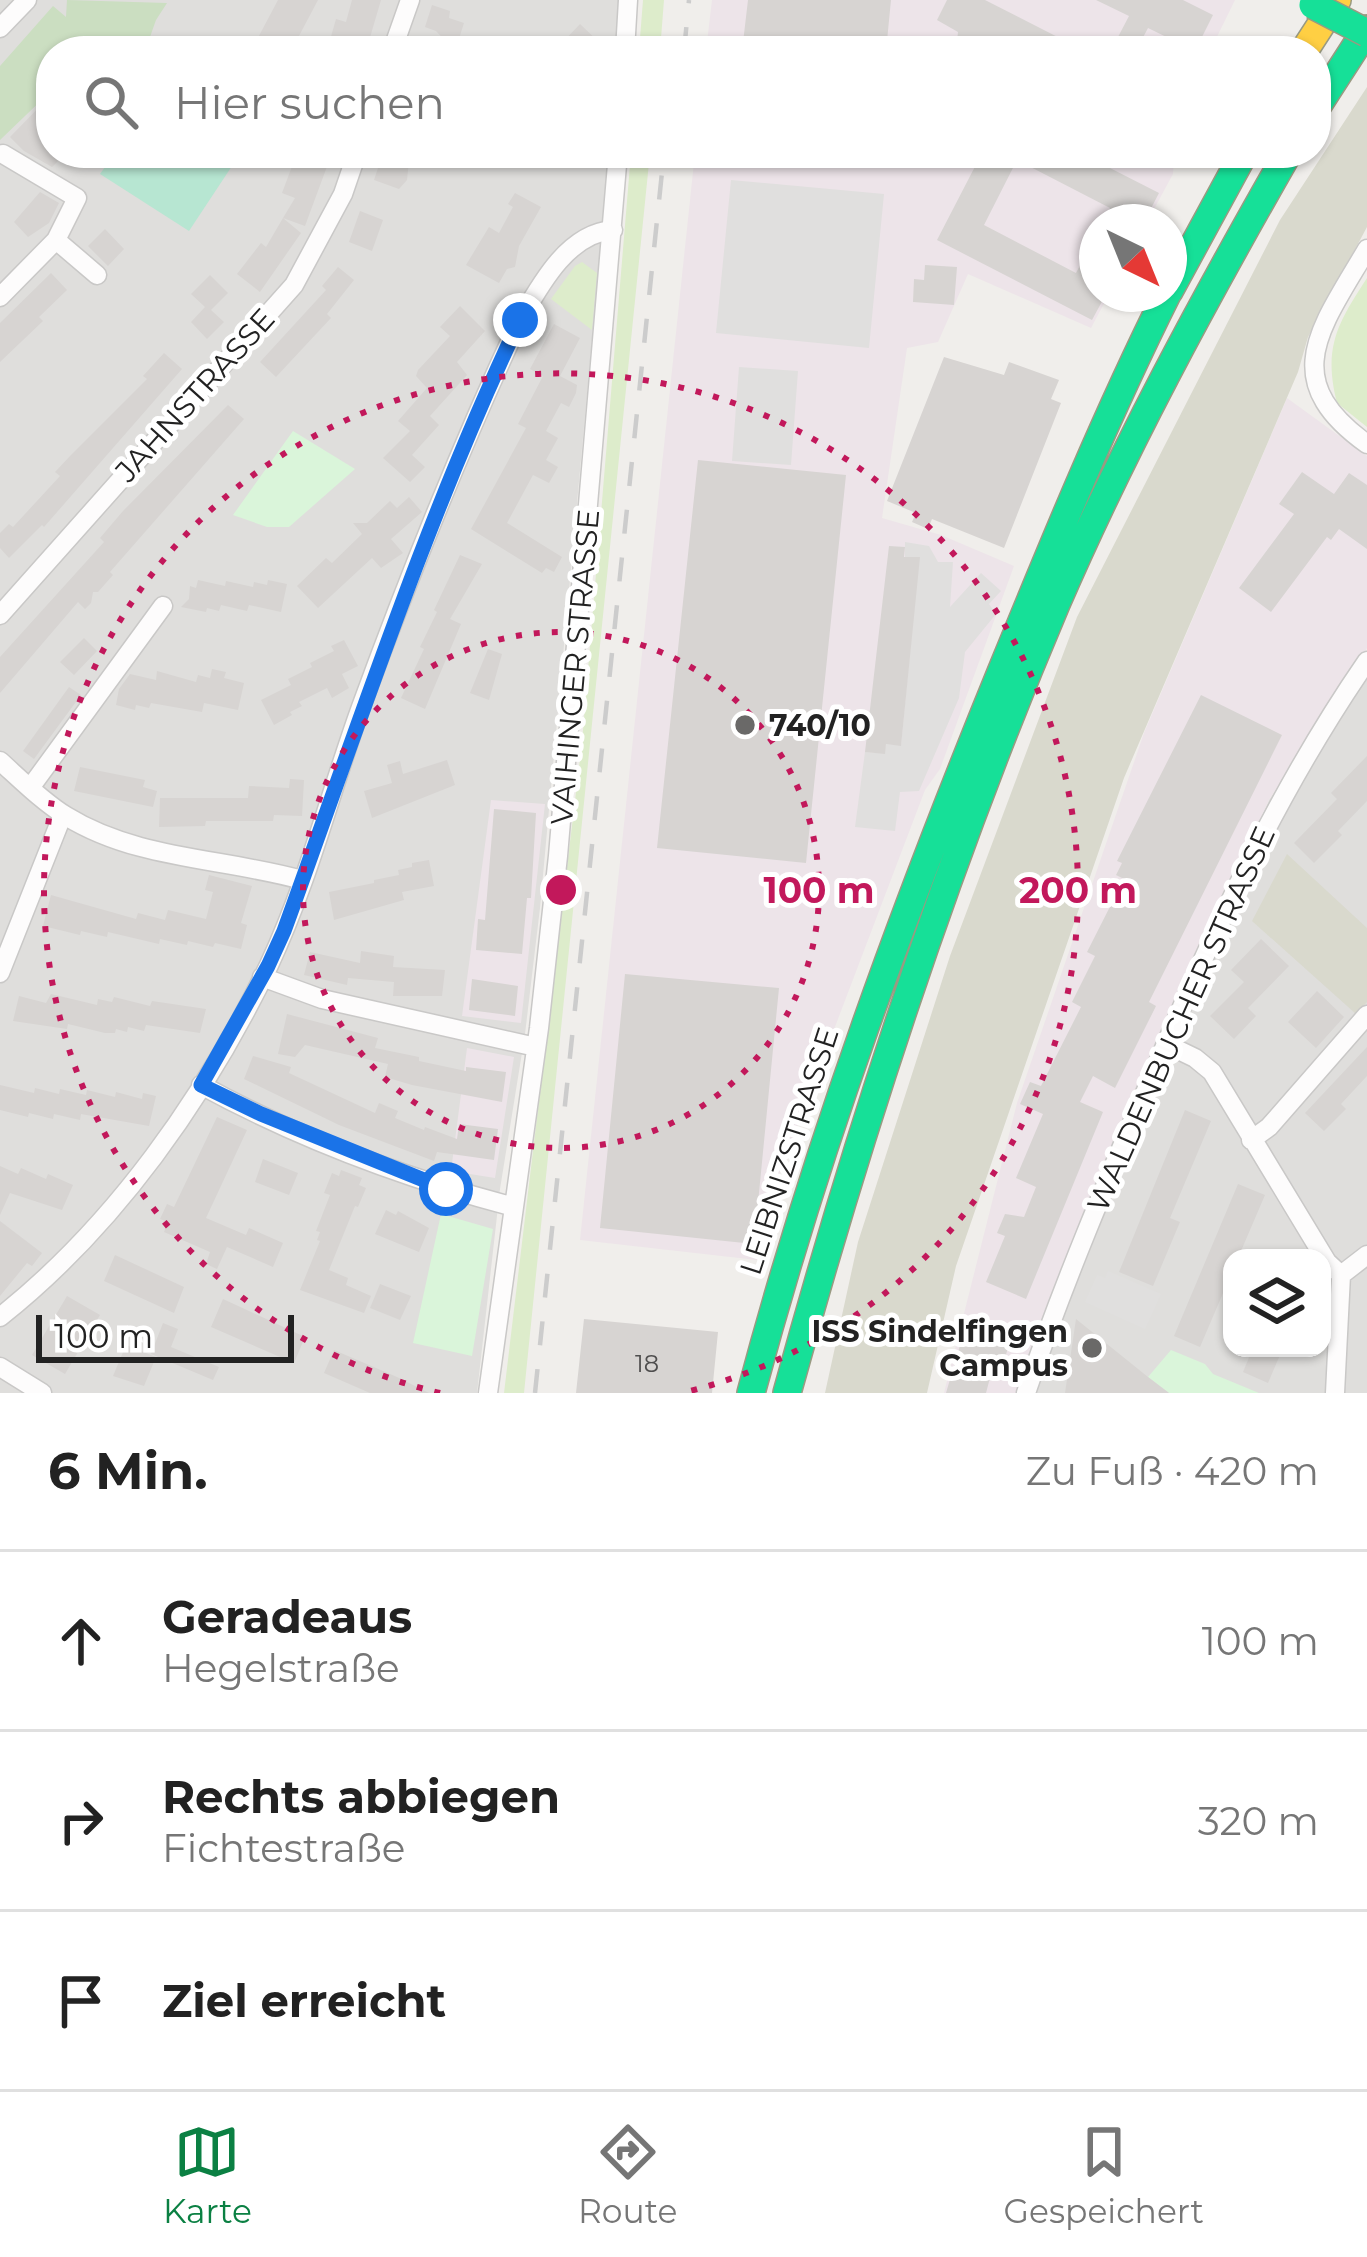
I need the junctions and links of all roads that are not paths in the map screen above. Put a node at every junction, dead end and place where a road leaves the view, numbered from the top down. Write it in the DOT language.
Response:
graph roads {
  1 [pos="27,0"];
  2 [pos="410,0"];
  3 [pos="628,0"];
  4 [pos="1318,2"];
  5 [pos="0,28"];
  6 [pos="1367,31"];
  7 [pos="397,36"];
  8 [pos="626,36"];
  9 [pos="1308,36"];
  10 [pos="1367,58"];
  11 [pos="1331,85"];
  12 [pos="1331,112"];
  13 [pos="3,154"];
  14 [pos="352,168"];
  15 [pos="617,168"];
  16 [pos="1236,168"];
  17 [pos="1280,168"];
  18 [pos="1295,168"];
  19 [pos="613,230"];
  20 [pos="56,240"];
  21 [pos="1367,249"];
  22 [pos="1187,257"];
  23 [pos="97,275"];
  24 [pos="0,297"];
  25 [pos="1159,312"];
  26 [pos="1367,444"];
  27 [pos="163,606"];
  28 [pos="0,615"];
  29 [pos="1367,661"];
  30 [pos="0,761"];
  31 [pos="30,788"];
  32 [pos="63,814"];
  33 [pos="302,880"];
  34 [pos="0,973"];
  35 [pos="262,977"];
  36 [pos="1367,1015"];
  37 [pos="1166,1044"];
  38 [pos="536,1047"];
  39 [pos="201,1085"];
  40 [pos="1251,1140"];
  41 [pos="514,1207"];
  42 [pos="1367,1255"];
  43 [pos="1341,1275"];
  44 [pos="0,1317"];
  45 [pos="0,1367"];
  46 [pos="42,1393"];
  47 [pos="488,1393"];
  48 [pos="752,1393"];
  49 [pos="787,1393"];
  50 [pos="807,1393"];
  51 [pos="1025,1393"];
  52 [pos="1335,1393"];
  1 -- 5 [label="street"];
  2 -- 7 [label="street"];
  3 -- 8 [label="street"];
  4 -- 6 [label="main road, bridge"];
  4 -- 9 [label="main road"];
  6 -- 11 [label="main road"];
  10 -- 12 [label="main road"];
  13 -- 20 [label="street"];
  14 -- 28 [label="street, JAHNSTRASSE"];
  15 -- 19 [label="street, VAIHINGER STRASSE"];
  16 -- 22 [label="main road, LEIBNIZSTRASSE"];
  17 -- 49 [label="main road"];
  18 -- 50 [label="main road"];
  19 -- 33 [label="street"];
  19 -- 38 [label="street, VAIHINGER STRASSE"];
  20 -- 23 [label="street"];
  20 -- 24 [label="street"];
  21 -- 26 [label="street"];
  25 -- 48 [label="main road, LEIBNIZSTRASSE"];
  27 -- 31 [label="street"];
  29 -- 37 [label="street, WALDENBUCHER STRASSE"];
  30 -- 31 [label="street"];
  31 -- 32 [label="street"];
  32 -- 33 [label="street"];
  32 -- 34 [label="street"];
  33 -- 35 [label="street"];
  35 -- 38 [label="street"];
  35 -- 39 [label="street"];
  36 -- 40 [label="street"];
  37 -- 40 [label="street"];
  37 -- 51 [label="street, WALDENBUCHER STRASSE"];
  38 -- 41 [label="street, VAIHINGER STRASSE"];
  39 -- 41 [label="street"];
  39 -- 44 [label="street"];
  40 -- 43 [label="street"];
  41 -- 47 [label="street, VAIHINGER STRASSE"];
  42 -- 43 [label="street"];
  43 -- 52 [label="street"];
  45 -- 46 [label="street"];
}
